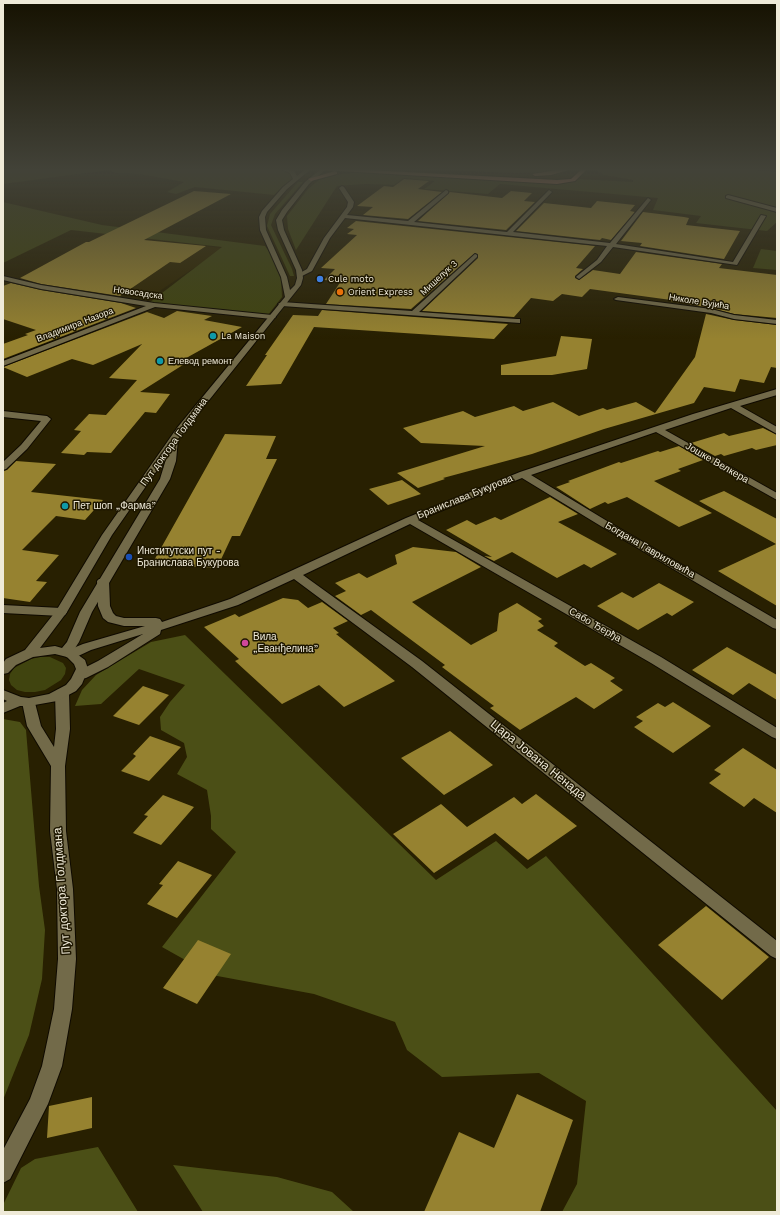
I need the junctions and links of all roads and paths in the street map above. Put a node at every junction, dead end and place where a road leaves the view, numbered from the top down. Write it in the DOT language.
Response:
graph roads {
  1 [pos="262,226"];
  2 [pos="280,226"];
  3 [pos="336,226"];
  4 [pos="434,226"];
  5 [pos="517,226"];
  6 [pos="627,226"];
  7 [pos="757,226"];
  8 [pos="509,234"];
  9 [pos="612,245"];
  10 [pos="476,256"];
  11 [pos="300,275"];
  12 [pos="579,277"];
  13 [pos="3,278"];
  14 [pos="288,297"];
  15 [pos="618,299"];
  16 [pos="282,304"];
  17 [pos="154,305"];
  18 [pos="415,312"];
  19 [pos="272,317"];
  20 [pos="517,321"];
  21 [pos="777,322"];
  22 [pos="3,364"];
  23 [pos="777,392"];
  24 [pos="732,405"];
  25 [pos="3,414"];
  26 [pos="657,429"];
  27 [pos="777,431"];
  28 [pos="175,437"];
  29 [pos="3,467"];
  30 [pos="523,474"];
  31 [pos="777,498"];
  32 [pos="410,520"];
  33 [pos="295,574"];
  34 [pos="103,581"];
  35 [pos="3,609"];
  36 [pos="61,612"];
  37 [pos="168,624"];
  38 [pos="777,625"];
  39 [pos="30,653"];
  40 [pos="68,653"];
  41 [pos="3,670"];
  42 [pos="81,674"];
  43 [pos="62,693"];
  44 [pos="3,694"];
  45 [pos="24,701"];
  46 [pos="3,708"];
  47 [pos="777,734"];
  48 [pos="58,766"];
  49 [pos="777,951"];
  50 [pos="3,1172"];
  1 -- 14 [label="street"];
  2 -- 11 [label="street"];
  3 -- 11 [label="street"];
  4 -- 8 [label="street"];
  5 -- 8 [label="street"];
  6 -- 9 [label="street"];
  7 -- 9 [label="street"];
  8 -- 9 [label="street"];
  9 -- 12 [label="street"];
  10 -- 18 [label="street, Мишелук 3"];
  11 -- 14 [label="street, Пут доктора Голдмана"];
  13 -- 17 [label="street, Новосадска"];
  14 -- 16 [label="street, Пут доктора Голдмана"];
  15 -- 21 [label="street, Николе Вујића"];
  16 -- 18 [label="street"];
  16 -- 19 [label="street, Пут доктора Голдмана"];
  17 -- 19 [label="street, Новосадска"];
  17 -- 22 [label="street, Владимира Назора"];
  18 -- 20 [label="street"];
  19 -- 28 [label="street, Пут доктора Голдмана"];
  23 -- 24 [label="street, Бранислава Букурова"];
  24 -- 26 [label="street, Бранислава Букурова"];
  24 -- 27 [label="street"];
  25 -- 29 [label="street"];
  26 -- 30 [label="street, Бранислава Букурова"];
  26 -- 31 [label="street, Јошке Велкера"];
  28 -- 34 [label="street"];
  28 -- 36 [label="street, Пут доктора Голдмана"];
  30 -- 32 [label="street, Бранислава Букурова"];
  30 -- 38 [label="street, Богдана Гавриловића"];
  32 -- 33 [label="street, Бранислава Букурова"];
  32 -- 47 [label="street, Сабо Ђерђа"];
  33 -- 37 [label="street, Бранислава Букурова"];
  33 -- 49 [label="street, Цара Јована Ненада"];
  34 -- 37 [label="street"];
  34 -- 40 [label="street"];
  35 -- 36 [label="street"];
  36 -- 39 [label="street, Пут доктора Голдмана"];
  37 -- 40 [label="street, Бранислава Букурова"];
  37 -- 42 [label="street, Бранислава Букурова"];
  39 -- 40 [label="street"];
  39 -- 41 [label="street"];
  40 -- 42 [label="street"];
  42 -- 43 [label="street"];
  43 -- 45 [label="street"];
  43 -- 48 [label="street, Пут доктора Голдмана"];
  44 -- 45 [label="street"];
  45 -- 46 [label="street"];
  45 -- 48 [label="street"];
  48 -- 50 [label="street, Пут доктора Голдмана"];
}
